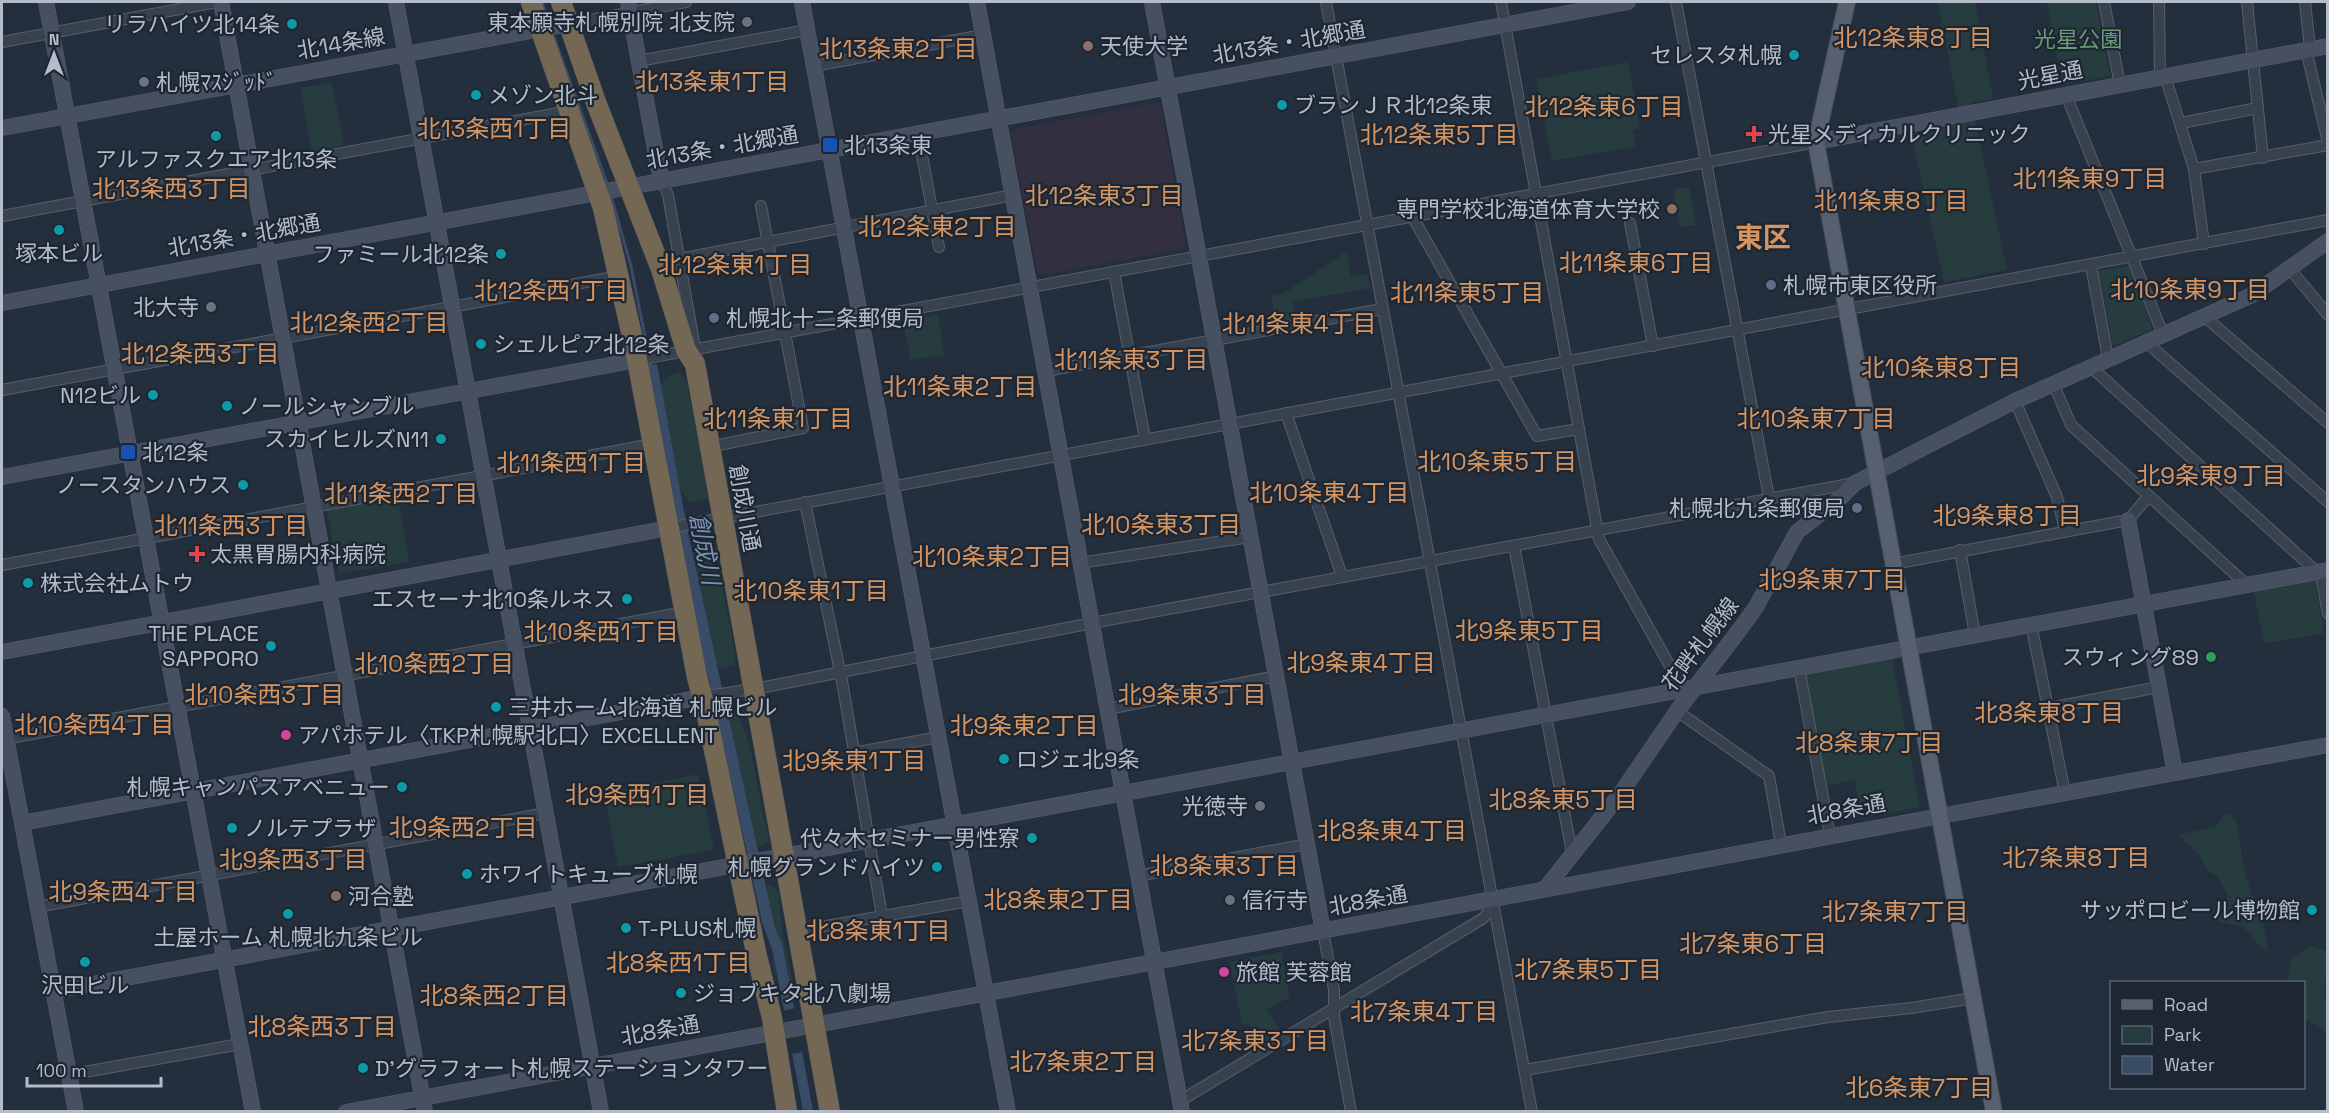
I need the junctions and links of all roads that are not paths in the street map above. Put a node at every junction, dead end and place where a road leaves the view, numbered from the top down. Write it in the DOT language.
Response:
graph roads {
  1 [pos="46,2"];
  2 [pos="219,2"];
  3 [pos="396,2"];
  4 [pos="531,2"];
  5 [pos="561,2"];
  6 [pos="686,2"];
  7 [pos="802,2"];
  8 [pos="977,2"];
  9 [pos="1152,2"];
  10 [pos="1326,2"];
  11 [pos="1501,2"];
  12 [pos="1628,2"];
  13 [pos="1676,2"];
  14 [pos="1847,2"];
  15 [pos="2104,2"];
  16 [pos="2159,2"];
  17 [pos="2247,2"];
  18 [pos="2305,2"];
  19 [pos="1584,6"];
  20 [pos="629,7"];
  21 [pos="1506,25"];
  22 [pos="554,26"];
  23 [pos="807,30"];
  24 [pos="52,32"];
  25 [pos="983,35"];
  26 [pos="2,42"];
  27 [pos="2328,46"];
  28 [pos="2308,50"];
  29 [pos="406,54"];
  30 [pos="1336,56"];
  31 [pos="2253,60"];
  32 [pos="639,61"];
  33 [pos="814,66"];
  34 [pos="2163,77"];
  35 [pos="237,85"];
  36 [pos="2120,85"];
  37 [pos="1168,87"];
  38 [pos="2066,95"];
  39 [pos="2258,108"];
  40 [pos="569,111"];
  41 [pos="68,116"];
  42 [pos="998,119"];
  43 [pos="2181,123"];
  44 [pos="2,128"];
  45 [pos="918,134"];
  46 [pos="421,138"];
  47 [pos="1816,142"];
  48 [pos="2328,144"];
  49 [pos="829,150"];
  50 [pos="2263,158"];
  51 [pos="1705,163"];
  52 [pos="2194,169"];
  53 [pos="252,170"];
  54 [pos="662,181"];
  55 [pos="613,190"];
  56 [pos="1536,194"];
  57 [pos="1012,195"];
  58 [pos="83,201"];
  59 [pos="761,206"];
  60 [pos="932,211"];
  61 [pos="2,216"];
  62 [pos="1412,216"];
  63 [pos="2328,220"];
  64 [pos="1630,222"];
  65 [pos="437,223"];
  66 [pos="1368,224"];
  67 [pos="843,227"];
  68 [pos="2328,241"];
  69 [pos="768,242"];
  70 [pos="2205,244"];
  71 [pos="939,247"];
  72 [pos="268,254"];
  73 [pos="1199,256"];
  74 [pos="2133,257"];
  75 [pos="680,259"];
  76 [pos="2091,266"];
  77 [pos="2290,269"];
  78 [pos="1114,272"];
  79 [pos="619,276"];
  80 [pos="98,285"];
  81 [pos="1030,287"];
  82 [pos="2,303"];
  83 [pos="452,307"];
  84 [pos="1382,309"];
  85 [pos="1846,309"];
  86 [pos="2328,315"];
  87 [pos="2205,317"];
  88 [pos="861,318"];
  89 [pos="1736,331"];
  90 [pos="785,332"];
  91 [pos="2163,334"];
  92 [pos="283,338"];
  93 [pos="1214,340"];
  94 [pos="2146,342"];
  95 [pos="1653,346"];
  96 [pos="692,354"];
  97 [pos="1130,355"];
  98 [pos="2108,358"];
  99 [pos="641,359"];
  100 [pos="1567,362"];
  101 [pos="2091,367"];
  102 [pos="114,369"];
  103 [pos="1046,371"];
  104 [pos="1502,374"];
  105 [pos="2054,383"];
  106 [pos="2,390"];
  107 [pos="468,392"];
  108 [pos="1398,392"];
  109 [pos="2016,401"];
  110 [pos="1286,413"];
  111 [pos="299,422"];
  112 [pos="2328,423"];
  113 [pos="1230,425"];
  114 [pos="1579,429"];
  115 [pos="1145,439"];
  116 [pos="653,444"];
  117 [pos="709,447"];
  118 [pos="130,454"];
  119 [pos="1061,455"];
  120 [pos="1875,473"];
  121 [pos="484,476"];
  122 [pos="2,477"];
  123 [pos="1855,483"];
  124 [pos="892,487"];
  125 [pos="2148,497"];
  126 [pos="1769,498"];
  127 [pos="805,502"];
  128 [pos="2328,502"];
  129 [pos="315,507"];
  130 [pos="723,518"];
  131 [pos="2128,520"];
  132 [pos="678,527"];
  133 [pos="2065,530"];
  134 [pos="1598,531"];
  135 [pos="1250,537"];
  136 [pos="145,538"];
  137 [pos="1514,546"];
  138 [pos="1960,550"];
  139 [pos="500,560"];
  140 [pos="1431,561"];
  141 [pos="1080,563"];
  142 [pos="1893,564"];
  143 [pos="2,565"];
  144 [pos="2321,571"];
  145 [pos="1342,576"];
  146 [pos="2247,585"];
  147 [pos="330,591"];
  148 [pos="1262,592"];
  149 [pos="2144,604"];
  150 [pos="685,612"];
  151 [pos="2328,614"];
  152 [pos="161,622"];
  153 [pos="1092,623"];
  154 [pos="2031,624"];
  155 [pos="1976,635"];
  156 [pos="515,644"];
  157 [pos="1909,647"];
  158 [pos="2,652"];
  159 [pos="924,657"];
  160 [pos="1711,667"];
  161 [pos="1799,668"];
  162 [pos="839,673"];
  163 [pos="346,675"];
  164 [pos="1277,676"];
  165 [pos="1722,683"];
  166 [pos="2159,687"];
  167 [pos="1694,688"];
  168 [pos="754,689"];
  169 [pos="713,696"];
  170 [pos="177,707"];
  171 [pos="2049,708"];
  172 [pos="1108,709"];
  173 [pos="1677,711"];
  174 [pos="1546,715"];
  175 [pos="2,716"];
  176 [pos="530,728"];
  177 [pos="1461,731"];
  178 [pos="939,737"];
  179 [pos="5,739"];
  180 [pos="2328,745"];
  181 [pos="853,753"];
  182 [pos="362,760"];
  183 [pos="1292,762"];
  184 [pos="2175,773"];
  185 [pos="192,791"];
  186 [pos="2065,793"];
  187 [pos="1123,794"];
  188 [pos="546,813"];
  189 [pos="1940,816"];
  190 [pos="22,823"];
  191 [pos="954,825"];
  192 [pos="1830,835"];
  193 [pos="869,840"];
  194 [pos="377,844"];
  195 [pos="1307,844"];
  196 [pos="1782,844"];
  197 [pos="1572,853"];
  198 [pos="785,856"];
  199 [pos="749,863"];
  200 [pos="208,875"];
  201 [pos="1138,876"];
  202 [pos="1545,889"];
  203 [pos="562,897"];
  204 [pos="1492,899"];
  205 [pos="969,901"];
  206 [pos="38,907"];
  207 [pos="882,916"];
  208 [pos="393,929"];
  209 [pos="798,931"];
  210 [pos="1323,931"];
  211 [pos="224,960"];
  212 [pos="1154,962"];
  213 [pos="55,991"];
  214 [pos="986,993"];
  215 [pos="1974,998"];
  216 [pos="1334,1008"];
  217 [pos="794,1028"];
  218 [pos="240,1044"];
  219 [pos="593,1066"];
  220 [pos="1525,1070"];
  221 [pos="68,1075"];
  222 [pos="424,1104"];
  223 [pos="1181,1106"];
  224 [pos="76,1112"];
  225 [pos="253,1112"];
  226 [pos="346,1112"];
  227 [pos="602,1112"];
  228 [pos="787,1112"];
  229 [pos="830,1112"];
  230 [pos="1008,1112"];
  231 [pos="1351,1112"];
  232 [pos="1532,1112"];
  233 [pos="1994,1112"];
  1 -- 24 [label="street"];
  2 -- 24 [label="street"];
  2 -- 35 [label="street"];
  3 -- 29 [label="street"];
  4 -- 22 [label="highway, 創成川通"];
  5 -- 22 [label="highway, 創成川通"];
  6 -- 20 [label="street, 北14条線"];
  7 -- 23 [label="street"];
  8 -- 25 [label="street"];
  9 -- 37 [label="street"];
  10 -- 30 [label="street"];
  11 -- 21 [label="street"];
  12 -- 19 [label="street, 北13条・北郷通"];
  13 -- 51 [label="street"];
  14 -- 47 [label="main road"];
  15 -- 36 [label="street"];
  16 -- 34 [label="street"];
  17 -- 31 [label="street"];
  18 -- 28 [label="street"];
  19 -- 21 [label="street, 北13条・北郷通"];
  20 -- 22 [label="street, 北14条線"];
  20 -- 32 [label="street"];
  21 -- 30 [label="street, 北13条・北郷通"];
  21 -- 56 [label="street"];
  22 -- 29 [label="street, 北14条線"];
  22 -- 40 [label="highway, 創成川通"];
  22 -- 55 [label="highway, 創成川通"];
  23 -- 32 [label="street"];
  23 -- 33 [label="street"];
  24 -- 26 [label="street"];
  24 -- 41 [label="street"];
  25 -- 33 [label="street"];
  25 -- 42 [label="street"];
  27 -- 28 [label="street, 光星通"];
  28 -- 31 [label="street, 光星通"];
  28 -- 48 [label="street"];
  29 -- 35 [label="street, 北14条線"];
  29 -- 46 [label="street"];
  30 -- 37 [label="street, 北13条・北郷通"];
  30 -- 66 [label="street"];
  31 -- 34 [label="street, 光星通"];
  31 -- 39 [label="street"];
  32 -- 54 [label="street"];
  33 -- 49 [label="street"];
  34 -- 36 [label="street, 光星通"];
  34 -- 43 [label="street"];
  35 -- 41 [label="street, 北14条線"];
  35 -- 53 [label="street"];
  36 -- 38 [label="street, 光星通"];
  37 -- 42 [label="street, 北13条・北郷通"];
  37 -- 73 [label="street"];
  38 -- 47 [label="street, 光星通"];
  38 -- 74 [label="street"];
  39 -- 43 [label="street"];
  39 -- 50 [label="street"];
  40 -- 46 [label="street"];
  40 -- 55 [label="highway, 創成川通"];
  41 -- 44 [label="street, 北14条線"];
  41 -- 58 [label="street"];
  42 -- 45 [label="street, 北13条・北郷通"];
  42 -- 57 [label="street"];
  43 -- 52 [label="street"];
  45 -- 49 [label="street, 北13条・北郷通"];
  45 -- 60 [label="street"];
  46 -- 53 [label="street"];
  46 -- 65 [label="street"];
  47 -- 51 [label="street"];
  47 -- 85 [label="main road"];
  48 -- 50 [label="street"];
  49 -- 54 [label="street, 北13条・北郷通"];
  49 -- 67 [label="street"];
  50 -- 52 [label="street"];
  51 -- 56 [label="street"];
  51 -- 89 [label="street"];
  52 -- 70 [label="street"];
  53 -- 58 [label="street"];
  53 -- 72 [label="street"];
  54 -- 55 [label="street, 北13条・北郷通"];
  54 -- 75 [label="street"];
  55 -- 65 [label="street, 北13条・北郷通"];
  55 -- 79 [label="highway, 創成川通"];
  55 -- 96 [label="highway, 創成川通"];
  56 -- 62 [label="street"];
  56 -- 100 [label="street"];
  57 -- 60 [label="street"];
  57 -- 81 [label="street"];
  58 -- 61 [label="street"];
  58 -- 80 [label="street"];
  59 -- 69 [label="street"];
  60 -- 67 [label="street"];
  60 -- 71 [label="street"];
  62 -- 66 [label="street"];
  62 -- 104 [label="street"];
  63 -- 70 [label="street"];
  64 -- 95 [label="street"];
  65 -- 72 [label="street, 北13条・北郷通"];
  65 -- 83 [label="street"];
  66 -- 73 [label="street"];
  66 -- 84 [label="street"];
  67 -- 69 [label="street"];
  67 -- 88 [label="street"];
  68 -- 77 [label="street, 花畔札幌線"];
  69 -- 75 [label="street"];
  69 -- 90 [label="street"];
  70 -- 74 [label="street"];
  72 -- 80 [label="street, 北13条・北郷通"];
  72 -- 92 [label="street"];
  73 -- 78 [label="street"];
  73 -- 93 [label="street"];
  74 -- 76 [label="street"];
  74 -- 91 [label="street"];
  75 -- 96 [label="street"];
  76 -- 85 [label="street"];
  76 -- 98 [label="street"];
  77 -- 86 [label="street"];
  77 -- 87 [label="street, 花畔札幌線"];
  78 -- 81 [label="street"];
  78 -- 97 [label="street"];
  79 -- 83 [label="street"];
  79 -- 99 [label="highway, 創成川通"];
  80 -- 82 [label="street, 北13条・北郷通"];
  80 -- 102 [label="street"];
  81 -- 88 [label="street"];
  81 -- 103 [label="street"];
  83 -- 92 [label="street"];
  83 -- 107 [label="street"];
  84 -- 93 [label="street"];
  84 -- 108 [label="street"];
  85 -- 89 [label="street"];
  85 -- 120 [label="main road"];
  87 -- 91 [label="street, 花畔札幌線"];
  87 -- 112 [label="street"];
  88 -- 90 [label="street"];
  88 -- 124 [label="street"];
  89 -- 95 [label="street"];
  89 -- 126 [label="street"];
  90 -- 96 [label="street"];
  90 -- 117 [label="street"];
  91 -- 94 [label="street, 花畔札幌線"];
  92 -- 102 [label="street"];
  92 -- 111 [label="street"];
  93 -- 97 [label="street"];
  93 -- 113 [label="street"];
  94 -- 98 [label="street, 花畔札幌線"];
  94 -- 128 [label="street"];
  95 -- 100 [label="street"];
  96 -- 99 [label="street"];
  96 -- 117 [label="highway, 創成川通"];
  97 -- 103 [label="street"];
  97 -- 115 [label="street"];
  98 -- 101 [label="street, 花畔札幌線"];
  99 -- 107 [label="street"];
  99 -- 116 [label="highway, 創成川通"];
  100 -- 104 [label="street"];
  100 -- 114 [label="street"];
  101 -- 105 [label="street, 花畔札幌線"];
  101 -- 144 [label="street"];
  102 -- 106 [label="street"];
  102 -- 118 [label="street"];
  103 -- 119 [label="street"];
  104 -- 108 [label="street"];
  104 -- 114 [label="street"];
  105 -- 109 [label="street, 花畔札幌線"];
  105 -- 125 [label="street"];
  107 -- 111 [label="street"];
  107 -- 121 [label="street"];
  108 -- 110 [label="street"];
  108 -- 140 [label="street"];
  109 -- 120 [label="street, 花畔札幌線"];
  109 -- 133 [label="street"];
  110 -- 113 [label="street"];
  110 -- 145 [label="street"];
  111 -- 118 [label="street"];
  111 -- 129 [label="street"];
  113 -- 115 [label="street"];
  113 -- 135 [label="street"];
  114 -- 134 [label="street"];
  115 -- 119 [label="street"];
  116 -- 121 [label="street"];
  116 -- 132 [label="highway, 創成川通"];
  117 -- 130 [label="highway, 創成川通"];
  118 -- 122 [label="street"];
  118 -- 136 [label="street"];
  119 -- 124 [label="street"];
  119 -- 141 [label="street"];
  120 -- 123 [label="street, 花畔札幌線"];
  120 -- 142 [label="main road"];
  121 -- 129 [label="street"];
  121 -- 139 [label="street"];
  123 -- 126 [label="street"];
  123 -- 160 [label="street, 花畔札幌線"];
  124 -- 127 [label="street"];
  124 -- 159 [label="street"];
  125 -- 131 [label="street"];
  125 -- 146 [label="street"];
  126 -- 134 [label="street"];
  127 -- 130 [label="street"];
  127 -- 162 [label="street"];
  129 -- 136 [label="street"];
  129 -- 147 [label="street"];
  130 -- 132 [label="street"];
  130 -- 168 [label="highway, 創成川通"];
  131 -- 133 [label="street"];
  131 -- 149 [label="street"];
  132 -- 139 [label="street"];
  132 -- 150 [label="highway, 創成川通"];
  133 -- 138 [label="street"];
  134 -- 137 [label="street"];
  134 -- 167 [label="street"];
  135 -- 141 [label="street"];
  135 -- 148 [label="street"];
  136 -- 143 [label="street"];
  136 -- 152 [label="street"];
  137 -- 140 [label="street"];
  137 -- 174 [label="street"];
  138 -- 142 [label="street"];
  138 -- 155 [label="street"];
  139 -- 147 [label="street"];
  139 -- 156 [label="street"];
  140 -- 145 [label="street"];
  140 -- 177 [label="street"];
  141 -- 153 [label="street"];
  142 -- 157 [label="main road"];
  144 -- 146 [label="street"];
  144 -- 151 [label="street"];
  145 -- 148 [label="street"];
  146 -- 149 [label="street"];
  147 -- 152 [label="street"];
  147 -- 163 [label="street"];
  148 -- 153 [label="street"];
  148 -- 164 [label="street"];
  149 -- 154 [label="street"];
  149 -- 166 [label="street"];
  150 -- 156 [label="street"];
  150 -- 169 [label="highway, 創成川通"];
  152 -- 158 [label="street"];
  152 -- 170 [label="street"];
  153 -- 159 [label="street"];
  153 -- 172 [label="street"];
  154 -- 155 [label="street"];
  154 -- 171 [label="street"];
  155 -- 157 [label="street"];
  156 -- 163 [label="street"];
  156 -- 176 [label="street"];
  157 -- 161 [label="street"];
  157 -- 189 [label="main road"];
  159 -- 162 [label="street"];
  159 -- 178 [label="street"];
  160 -- 165 [label="street"];
  160 -- 167 [label="street, 花畔札幌線"];
  161 -- 165 [label="street"];
  161 -- 192 [label="street"];
  162 -- 168 [label="street"];
  162 -- 181 [label="street"];
  163 -- 170 [label="street"];
  163 -- 182 [label="street"];
  164 -- 172 [label="street"];
  164 -- 183 [label="street"];
  165 -- 167 [label="street"];
  166 -- 171 [label="street"];
  166 -- 184 [label="street"];
  167 -- 173 [label="street, 花畔札幌線"];
  167 -- 174 [label="street"];
  168 -- 169 [label="street"];
  168 -- 198 [label="highway, 創成川通"];
  169 -- 176 [label="street"];
  169 -- 199 [label="highway, 創成川通"];
  170 -- 179 [label="street"];
  170 -- 185 [label="street"];
  171 -- 186 [label="street"];
  172 -- 187 [label="street"];
  173 -- 196 [label="street"];
  173 -- 197 [label="street, 花畔札幌線"];
  174 -- 177 [label="street"];
  174 -- 197 [label="street"];
  175 -- 179 [label="street"];
  176 -- 182 [label="street"];
  176 -- 188 [label="street"];
  177 -- 183 [label="street"];
  177 -- 204 [label="street"];
  178 -- 181 [label="street"];
  178 -- 191 [label="street"];
  179 -- 190 [label="street"];
  180 -- 184 [label="street, 北8条通"];
  181 -- 193 [label="street"];
  182 -- 185 [label="street"];
  182 -- 194 [label="street"];
  183 -- 187 [label="street"];
  183 -- 195 [label="street"];
  184 -- 186 [label="street, 北8条通"];
  185 -- 190 [label="street"];
  185 -- 200 [label="street"];
  186 -- 189 [label="street, 北8条通"];
  187 -- 191 [label="street"];
  187 -- 201 [label="street"];
  188 -- 194 [label="street"];
  188 -- 203 [label="street"];
  189 -- 192 [label="street, 北8条通"];
  189 -- 215 [label="main road"];
  190 -- 206 [label="street"];
  191 -- 193 [label="street"];
  191 -- 205 [label="street"];
  192 -- 196 [label="street, 北8条通"];
  193 -- 198 [label="street"];
  193 -- 207 [label="street"];
  194 -- 200 [label="street"];
  194 -- 208 [label="street"];
  195 -- 201 [label="street"];
  195 -- 210 [label="street"];
  196 -- 202 [label="street, 北8条通"];
  197 -- 202 [label="street, 花畔札幌線"];
  198 -- 199 [label="street"];
  198 -- 209 [label="highway, 創成川通"];
  199 -- 203 [label="street"];
  199 -- 217 [label="highway, 創成川通"];
  200 -- 206 [label="street"];
  200 -- 211 [label="street"];
  201 -- 212 [label="street"];
  202 -- 204 [label="street, 北8条通"];
  203 -- 208 [label="street"];
  203 -- 219 [label="street"];
  204 -- 210 [label="street, 北8条通"];
  204 -- 216 [label="street"];
  204 -- 220 [label="street"];
  205 -- 207 [label="street"];
  205 -- 214 [label="street"];
  206 -- 213 [label="street"];
  207 -- 209 [label="street"];
  208 -- 211 [label="street"];
  208 -- 222 [label="street"];
  209 -- 217 [label="highway, 創成川通"];
  210 -- 212 [label="street, 北8条通"];
  210 -- 216 [label="street"];
  211 -- 213 [label="street"];
  211 -- 218 [label="street"];
  212 -- 214 [label="street, 北8条通"];
  212 -- 223 [label="street"];
  213 -- 221 [label="street"];
  214 -- 217 [label="street, 北8条通"];
  214 -- 230 [label="street"];
  215 -- 220 [label="street"];
  215 -- 233 [label="main road"];
  216 -- 223 [label="street"];
  216 -- 231 [label="street"];
  217 -- 219 [label="street, 北8条通"];
  217 -- 228 [label="highway, 創成川通"];
  217 -- 229 [label="highway, 創成川通"];
  218 -- 221 [label="street"];
  218 -- 225 [label="street"];
  219 -- 222 [label="street, 北8条通"];
  219 -- 227 [label="street"];
  220 -- 232 [label="street"];
  221 -- 224 [label="street"];
  222 -- 226 [label="street, 北8条通"];
}
